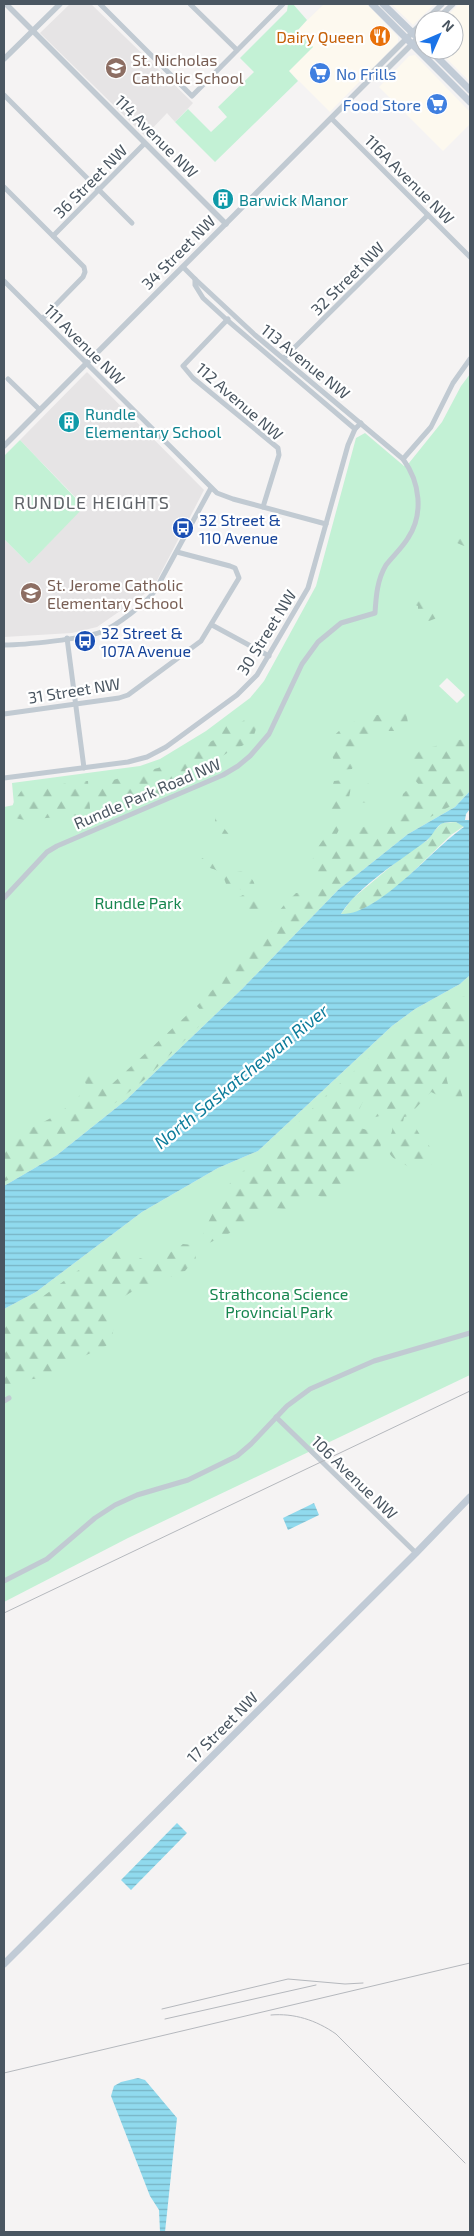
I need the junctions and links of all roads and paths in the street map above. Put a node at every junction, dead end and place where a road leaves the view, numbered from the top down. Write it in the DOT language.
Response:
graph roads {
  1 [pos="6,4"];
  2 [pos="60,4"];
  3 [pos="100,4"];
  4 [pos="190,4"];
  5 [pos="283,4"];
  6 [pos="372,4"];
  7 [pos="383,4"];
  8 [pos="32,30"];
  9 [pos="414,35"];
  10 [pos="412,38"];
  11 [pos="236,50"];
  12 [pos="4,59"];
  13 [pos="440,60"];
  14 [pos="470,90"];
  15 [pos="4,95"];
  16 [pos="470,102"];
  17 [pos="332,119"];
  18 [pos="144,144"];
  19 [pos="4,187"];
  20 [pos="99,189"];
  21 [pos="428,215"];
  22 [pos="132,223"];
  23 [pos="226,224"];
  24 [pos="53,236"];
  25 [pos="470,257"];
  26 [pos="183,267"];
  27 [pos="195,279"];
  28 [pos="4,282"];
  29 [pos="232,315"];
  30 [pos="42,319"];
  31 [pos="227,320"];
  32 [pos="284,358"];
  33 [pos="470,359"];
  34 [pos="87,363"];
  35 [pos="8,378"];
  36 [pos="40,410"];
  37 [pos="361,422"];
  38 [pos="355,428"];
  39 [pos="4,446"];
  40 [pos="403,459"];
  41 [pos="211,488"];
  42 [pos="263,507"];
  43 [pos="326,524"];
  44 [pos="176,552"];
  45 [pos="212,624"];
  46 [pos="67,638"];
  47 [pos="4,645"];
  48 [pos="269,656"];
  49 [pos="75,703"];
  50 [pos="4,714"];
  51 [pos="84,768"];
  52 [pos="4,778"];
  53 [pos="4,898"];
  54 [pos="470,1333"];
  55 [pos="276,1417"];
  56 [pos="470,1498"];
  57 [pos="416,1553"];
  58 [pos="4,1581"];
  59 [pos="4,1964"];
  1 -- 8 [label="street, 114 Avenue NW"];
  2 -- 8 [label="street"];
  3 -- 11 [label="street"];
  4 -- 11 [label="street"];
  5 -- 11 [label="street"];
  6 -- 10 [label="main road"];
  7 -- 10 [label="main road"];
  8 -- 12 [label="street"];
  8 -- 18 [label="street, 114 Avenue NW"];
  9 -- 10 [label="street, 34 Street NW"];
  10 -- 16 [label="main road"];
  10 -- 17 [label="street, 34 Street NW"];
  13 -- 14 [label="main road"];
  15 -- 20 [label="street"];
  17 -- 21 [label="street, 116A Avenue NW"];
  17 -- 23 [label="street, 34 Street NW"];
  18 -- 20 [label="street, 36 Street NW"];
  18 -- 23 [label="street, 114 Avenue NW"];
  19 -- 24 [label="street"];
  20 -- 22 [label="street"];
  20 -- 24 [label="street, 36 Street NW"];
  21 -- 25 [label="street, 116A Avenue NW"];
  21 -- 32 [label="street, 32 Street NW"];
  23 -- 26 [label="street, 34 Street NW"];
  24 -- 30 [label="street"];
  26 -- 27 [label="street, 113 Avenue NW"];
  26 -- 34 [label="street, 34 Street NW"];
  27 -- 29 [label="street, 113 Avenue NW"];
  27 -- 31 [label="street, 113 Avenue NW"];
  28 -- 30 [label="street, 111 Avenue NW"];
  29 -- 31 [label="street"];
  29 -- 32 [label="street, 113 Avenue NW"];
  30 -- 34 [label="street, 111 Avenue NW"];
  31 -- 38 [label="street, 113 Avenue NW"];
  31 -- 42 [label="street, 112 Avenue NW"];
  32 -- 37 [label="street, 113 Avenue NW"];
  33 -- 40 [label="street"];
  34 -- 36 [label="street, 34 Street NW"];
  34 -- 41 [label="street, 111 Avenue NW"];
  35 -- 36 [label="street"];
  36 -- 39 [label="street, 34 Street NW"];
  37 -- 38 [label="street, 30 Street NW"];
  37 -- 40 [label="street, 113 Avenue NW"];
  38 -- 43 [label="street, 30 Street NW"];
  40 -- 53 [label="street, Rundle Park Road NW"];
  41 -- 42 [label="street, 111 Avenue NW"];
  41 -- 44 [label="street"];
  42 -- 43 [label="street, 111 Avenue NW"];
  43 -- 48 [label="street, 30 Street NW"];
  44 -- 45 [label="street, 31 Street NW"];
  44 -- 46 [label="street"];
  45 -- 48 [label="street"];
  45 -- 49 [label="street, 31 Street NW"];
  46 -- 47 [label="street"];
  46 -- 49 [label="street"];
  48 -- 51 [label="street, 30 Street NW"];
  49 -- 50 [label="street, 31 Street NW"];
  49 -- 51 [label="street"];
  51 -- 52 [label="street, 30 Street NW"];
  54 -- 55 [label="street"];
  55 -- 57 [label="street, 106 Avenue NW"];
  55 -- 58 [label="street"];
  56 -- 57 [label="main road, 17 Street NW"];
  57 -- 59 [label="main road, 17 Street NW"];
}
